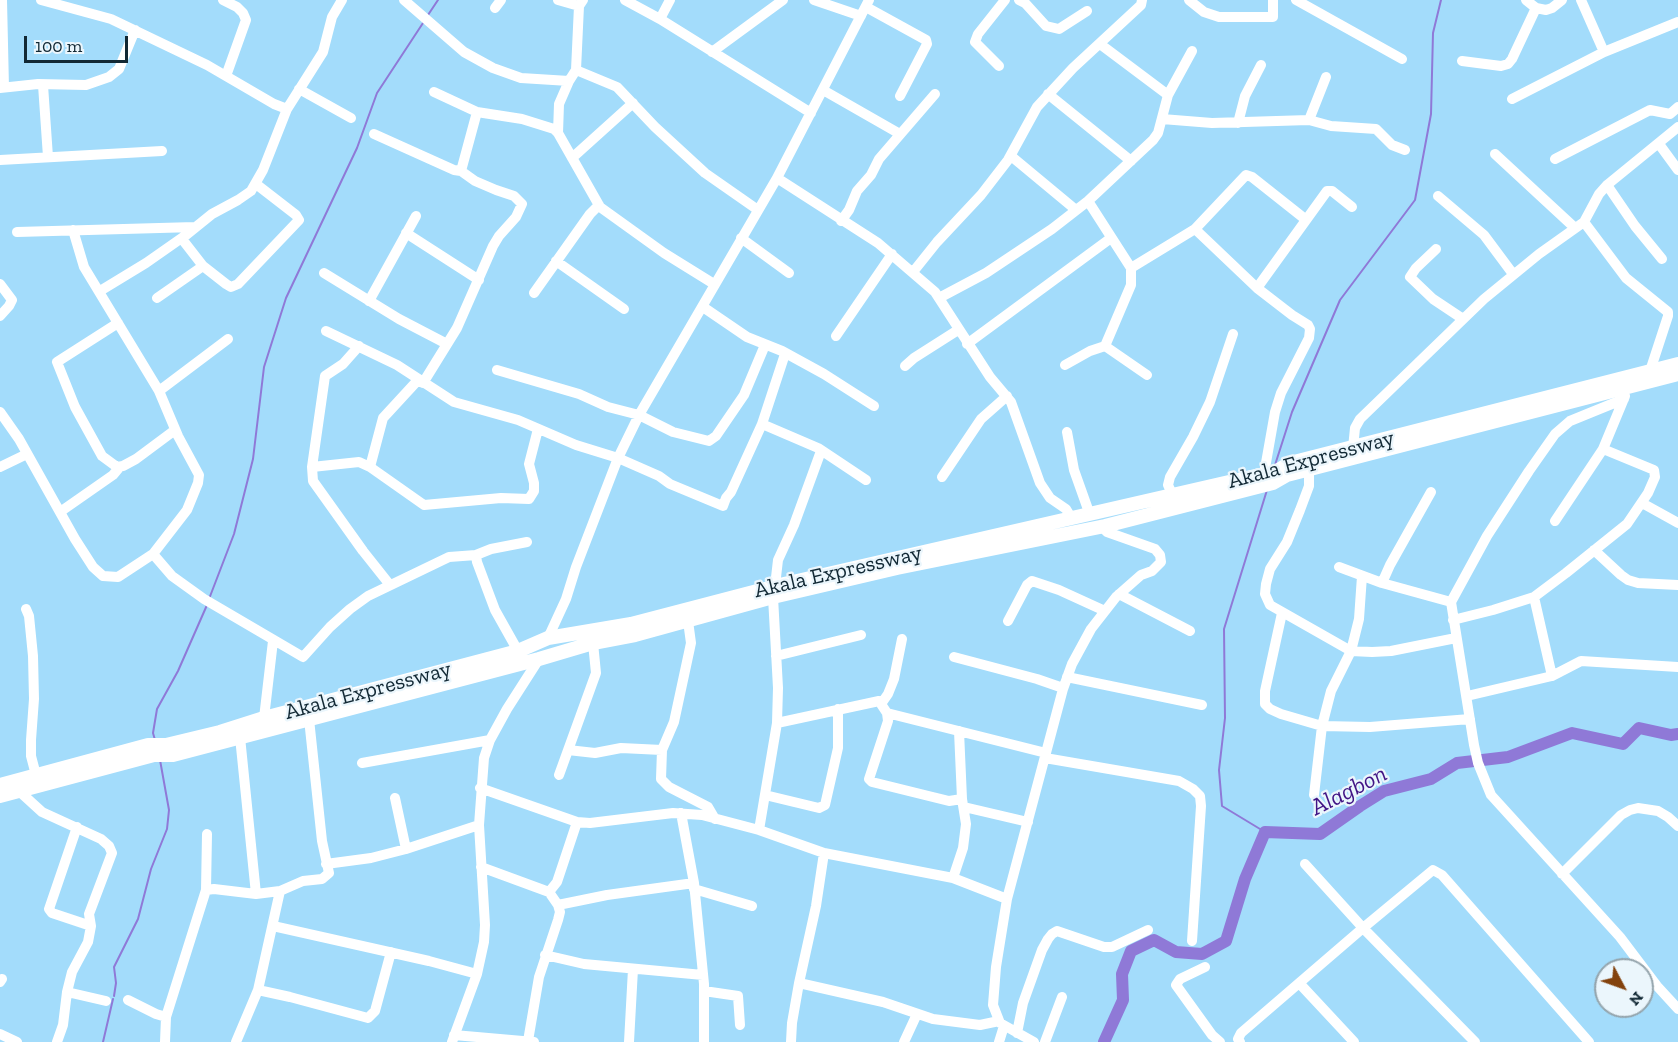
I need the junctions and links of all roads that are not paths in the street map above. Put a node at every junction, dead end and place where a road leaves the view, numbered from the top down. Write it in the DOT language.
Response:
graph roads {
  1 [pos="2,0"];
  2 [pos="41,0"];
  3 [pos="223,0"];
  4 [pos="342,0"];
  5 [pos="404,0"];
  6 [pos="558,0"];
  7 [pos="625,0"];
  8 [pos="670,0"];
  9 [pos="783,0"];
  10 [pos="814,0"];
  11 [pos="1005,0"];
  12 [pos="1019,0"];
  13 [pos="1142,0"];
  14 [pos="1189,0"];
  15 [pos="1273,0"];
  16 [pos="1296,0"];
  17 [pos="1526,0"];
  18 [pos="1562,0"];
  19 [pos="1581,0"];
  20 [pos="581,3"];
  21 [pos="865,8"];
  22 [pos="1536,8"];
  23 [pos="1087,11"];
  24 [pos="660,19"];
  25 [pos="1678,22"];
  26 [pos="135,30"];
  27 [pos="1100,44"];
  28 [pos="1192,51"];
  29 [pos="712,52"];
  30 [pos="1604,52"];
  31 [pos="1402,59"];
  32 [pos="1462,61"];
  33 [pos="1261,65"];
  34 [pos="999,66"];
  35 [pos="576,69"];
  36 [pos="226,76"];
  37 [pos="1326,76"];
  38 [pos="568,81"];
  39 [pos="43,84"];
  40 [pos="2,87"];
  41 [pos="299,89"];
  42 [pos="823,90"];
  43 [pos="434,92"];
  44 [pos="935,94"];
  45 [pos="1048,94"];
  46 [pos="1168,95"];
  47 [pos="900,96"];
  48 [pos="1512,99"];
  49 [pos="633,103"];
  50 [pos="287,109"];
  51 [pos="1674,110"];
  52 [pos="477,112"];
  53 [pos="811,113"];
  54 [pos="351,118"];
  55 [pos="1162,118"];
  56 [pos="1309,120"];
  57 [pos="1238,123"];
  58 [pos="1678,127"];
  59 [pos="558,133"];
  60 [pos="374,134"];
  61 [pos="900,134"];
  62 [pos="1659,144"];
  63 [pos="1405,150"];
  64 [pos="162,151"];
  65 [pos="1495,154"];
  66 [pos="1011,156"];
  67 [pos="48,157"];
  68 [pos="572,158"];
  69 [pos="1555,159"];
  70 [pos="0,160"];
  71 [pos="1131,161"];
  72 [pos="1678,170"];
  73 [pos="461,171"];
  74 [pos="777,178"];
  75 [pos="256,184"];
  76 [pos="1607,185"];
  77 [pos="1438,196"];
  78 [pos="1088,201"];
  79 [pos="599,205"];
  80 [pos="1352,207"];
  81 [pos="758,210"];
  82 [pos="1076,210"];
  83 [pos="416,216"];
  84 [pos="1305,219"];
  85 [pos="841,220"];
  86 [pos="1579,225"];
  87 [pos="195,227"];
  88 [pos="1195,229"];
  89 [pos="73,230"];
  90 [pos="17,232"];
  91 [pos="406,233"];
  92 [pos="182,238"];
  93 [pos="741,238"];
  94 [pos="1110,238"];
  95 [pos="1436,249"];
  96 [pos="892,254"];
  97 [pos="1662,259"];
  98 [pos="556,261"];
  99 [pos="203,266"];
  100 [pos="1131,268"];
  101 [pos="913,272"];
  102 [pos="324,273"];
  103 [pos="789,273"];
  104 [pos="1513,274"];
  105 [pos="479,280"];
  106 [pos="0,284"];
  107 [pos="714,284"];
  108 [pos="1257,288"];
  109 [pos="100,291"];
  110 [pos="534,293"];
  111 [pos="157,298"];
  112 [pos="939,298"];
  113 [pos="369,301"];
  114 [pos="703,307"];
  115 [pos="624,309"];
  116 [pos="0,316"];
  117 [pos="1463,319"];
  118 [pos="118,323"];
  119 [pos="958,330"];
  120 [pos="326,331"];
  121 [pos="1233,334"];
  122 [pos="836,336"];
  123 [pos="228,339"];
  124 [pos="447,344"];
  125 [pos="967,344"];
  126 [pos="765,345"];
  127 [pos="359,346"];
  128 [pos="1105,346"];
  129 [pos="784,354"];
  130 [pos="1678,364"];
  131 [pos="1065,365"];
  132 [pos="905,366"];
  133 [pos="497,370"];
  134 [pos="1650,371"];
  135 [pos="1678,374"];
  136 [pos="1148,375"];
  137 [pos="420,382"];
  138 [pos="159,391"];
  139 [pos="1626,393"];
  140 [pos="1007,396"];
  141 [pos="1544,404"];
  142 [pos="874,406"];
  143 [pos="0,412"];
  144 [pos="639,415"];
  145 [pos="762,424"];
  146 [pos="537,429"];
  147 [pos="175,430"];
  148 [pos="1067,432"];
  149 [pos="1403,440"];
  150 [pos="1353,448"];
  151 [pos="1603,449"];
  152 [pos="821,451"];
  153 [pos="27,454"];
  154 [pos="618,458"];
  155 [pos="117,466"];
  156 [pos="0,467"];
  157 [pos="312,467"];
  158 [pos="370,467"];
  159 [pos="1289,469"];
  160 [pos="1309,470"];
  161 [pos="1264,474"];
  162 [pos="942,477"];
  163 [pos="866,480"];
  164 [pos="1431,492"];
  165 [pos="1173,496"];
  166 [pos="1642,503"];
  167 [pos="60,512"];
  168 [pos="1090,515"];
  169 [pos="1072,519"];
  170 [pos="1555,521"];
  171 [pos="1678,523"];
  172 [pos="1105,526"];
  173 [pos="1032,534"];
  174 [pos="527,542"];
  175 [pos="1594,550"];
  176 [pos="153,554"];
  177 [pos="476,555"];
  178 [pos="1339,567"];
  179 [pos="1362,576"];
  180 [pos="1382,583"];
  181 [pos="390,585"];
  182 [pos="1678,585"];
  183 [pos="774,592"];
  184 [pos="1119,594"];
  185 [pos="1534,597"];
  186 [pos="1451,602"];
  187 [pos="26,609"];
  188 [pos="1105,611"];
  189 [pos="1282,613"];
  190 [pos="1453,620"];
  191 [pos="688,621"];
  192 [pos="1008,621"];
  193 [pos="633,629"];
  194 [pos="1190,632"];
  195 [pos="861,635"];
  196 [pos="1456,638"];
  197 [pos="548,639"];
  198 [pos="902,639"];
  199 [pos="273,641"];
  200 [pos="593,643"];
  201 [pos="518,651"];
  202 [pos="1351,651"];
  203 [pos="776,656"];
  204 [pos="954,657"];
  205 [pos="539,659"];
  206 [pos="1678,667"];
  207 [pos="1552,676"];
  208 [pos="1065,683"];
  209 [pos="1467,696"];
  210 [pos="1202,705"];
  211 [pos="838,708"];
  212 [pos="884,709"];
  213 [pos="264,718"];
  214 [pos="309,719"];
  215 [pos="1470,719"];
  216 [pos="777,723"];
  217 [pos="1322,726"];
  218 [pos="959,731"];
  219 [pos="240,737"];
  220 [pos="490,740"];
  221 [pos="151,750"];
  222 [pos="170,750"];
  223 [pos="568,750"];
  224 [pos="662,750"];
  225 [pos="1046,755"];
  226 [pos="362,763"];
  227 [pos="36,775"];
  228 [pos="560,775"];
  229 [pos="0,785"];
  230 [pos="480,788"];
  231 [pos="19,791"];
  232 [pos="765,795"];
  233 [pos="1314,795"];
  234 [pos="0,796"];
  235 [pos="395,798"];
  236 [pos="963,803"];
  237 [pos="681,813"];
  238 [pos="715,819"];
  239 [pos="577,822"];
  240 [pos="1028,822"];
  241 [pos="479,825"];
  242 [pos="1678,826"];
  243 [pos="77,827"];
  244 [pos="759,830"];
  245 [pos="207,834"];
  246 [pos="406,849"];
  247 [pos="824,853"];
  248 [pos="326,864"];
  249 [pos="1305,864"];
  250 [pos="482,867"];
  251 [pos="1562,874"];
  252 [pos="953,878"];
  253 [pos="694,886"];
  254 [pos="206,890"];
  255 [pos="280,891"];
  256 [pos="549,892"];
  257 [pos="256,894"];
  258 [pos="1007,898"];
  259 [pos="558,905"];
  260 [pos="752,906"];
  261 [pos="91,926"];
  262 [pos="273,926"];
  263 [pos="1363,928"];
  264 [pos="1148,930"];
  265 [pos="1192,941"];
  266 [pos="391,952"];
  267 [pos="545,955"];
  268 [pos="1205,967"];
  269 [pos="633,969"];
  270 [pos="477,974"];
  271 [pos="703,975"];
  272 [pos="799,983"];
  273 [pos="1300,984"];
  274 [pos="258,990"];
  275 [pos="704,991"];
  276 [pos="67,992"];
  277 [pos="1062,997"];
  278 [pos="128,1000"];
  279 [pos="106,1001"];
  280 [pos="1678,1009"];
  281 [pos="917,1014"];
  282 [pos="166,1017"];
  283 [pos="1002,1023"];
  284 [pos="740,1024"];
  285 [pos="1017,1033"];
  286 [pos="0,1034"];
  287 [pos="453,1038"];
  288 [pos="528,1041"];
  289 [pos="17,1042"];
  290 [pos="57,1042"];
  291 [pos="165,1042"];
  292 [pos="236,1042"];
  293 [pos="535,1042"];
  294 [pos="629,1042"];
  295 [pos="704,1042"];
  296 [pos="791,1042"];
  297 [pos="904,1042"];
  298 [pos="999,1042"];
  299 [pos="1034,1042"];
  300 [pos="1045,1042"];
  301 [pos="1220,1042"];
  302 [pos="1240,1042"];
  303 [pos="1354,1042"];
  304 [pos="1475,1042"];
  305 [pos="1589,1042"];
  1 -- 40 [label="street"];
  2 -- 26 [label="street"];
  3 -- 36 [label="street"];
  4 -- 41 [label="street"];
  5 -- 38 [label="street"];
  6 -- 20 [label="street"];
  7 -- 24 [label="street"];
  8 -- 24 [label="street"];
  9 -- 29 [label="street"];
  10 -- 21 [label="street"];
  11 -- 34 [label="street"];
  12 -- 23 [label="street"];
  13 -- 27 [label="street"];
  14 -- 15 [label="street"];
  16 -- 31 [label="street"];
  17 -- 22 [label="street"];
  18 -- 22 [label="street"];
  19 -- 30 [label="street"];
  20 -- 35 [label="street"];
  21 -- 42 [label="street"];
  21 -- 47 [label="street"];
  22 -- 32 [label="street"];
  24 -- 29 [label="street"];
  25 -- 30 [label="street"];
  26 -- 36 [label="street"];
  26 -- 39 [label="street"];
  27 -- 45 [label="street"];
  27 -- 46 [label="street"];
  28 -- 46 [label="street"];
  29 -- 53 [label="street"];
  30 -- 48 [label="street"];
  33 -- 57 [label="street"];
  35 -- 38 [label="street"];
  35 -- 49 [label="street"];
  36 -- 50 [label="street"];
  37 -- 56 [label="street"];
  38 -- 59 [label="street"];
  39 -- 40 [label="street"];
  39 -- 67 [label="street"];
  41 -- 50 [label="street"];
  41 -- 54 [label="street"];
  42 -- 53 [label="street"];
  42 -- 61 [label="street"];
  43 -- 52 [label="street"];
  44 -- 61 [label="street"];
  45 -- 66 [label="street"];
  45 -- 71 [label="street"];
  46 -- 55 [label="street"];
  49 -- 68 [label="street"];
  49 -- 81 [label="street"];
  50 -- 75 [label="street"];
  51 -- 58 [label="street"];
  51 -- 69 [label="street"];
  52 -- 59 [label="street"];
  52 -- 73 [label="street"];
  53 -- 74 [label="street"];
  55 -- 57 [label="street"];
  55 -- 71 [label="street"];
  56 -- 57 [label="street"];
  56 -- 63 [label="street"];
  58 -- 62 [label="street"];
  59 -- 68 [label="street"];
  60 -- 73 [label="street"];
  61 -- 85 [label="street"];
  62 -- 72 [label="street"];
  62 -- 76 [label="street"];
  64 -- 67 [label="street"];
  65 -- 86 [label="street"];
  66 -- 82 [label="street"];
  66 -- 101 [label="street"];
  67 -- 70 [label="street"];
  68 -- 79 [label="street"];
  71 -- 78 [label="street"];
  73 -- 105 [label="street"];
  74 -- 81 [label="street"];
  74 -- 85 [label="street"];
  75 -- 87 [label="street"];
  75 -- 99 [label="street"];
  76 -- 86 [label="street"];
  76 -- 97 [label="street"];
  77 -- 104 [label="street"];
  78 -- 82 [label="street"];
  78 -- 94 [label="street"];
  79 -- 98 [label="street"];
  79 -- 107 [label="street"];
  80 -- 84 [label="street"];
  81 -- 93 [label="street"];
  82 -- 112 [label="street"];
  83 -- 91 [label="street"];
  84 -- 88 [label="street"];
  84 -- 108 [label="street"];
  85 -- 96 [label="street"];
  86 -- 104 [label="street"];
  86 -- 134 [label="street"];
  87 -- 89 [label="street"];
  87 -- 92 [label="street"];
  88 -- 100 [label="street"];
  88 -- 108 [label="street"];
  89 -- 90 [label="street"];
  89 -- 109 [label="street"];
  91 -- 105 [label="street"];
  91 -- 113 [label="street"];
  92 -- 99 [label="street"];
  92 -- 109 [label="street"];
  93 -- 103 [label="street"];
  93 -- 107 [label="street"];
  94 -- 100 [label="street"];
  94 -- 125 [label="street"];
  95 -- 117 [label="street"];
  96 -- 101 [label="street"];
  96 -- 122 [label="street"];
  98 -- 110 [label="street"];
  98 -- 115 [label="street"];
  99 -- 111 [label="street"];
  100 -- 128 [label="street"];
  101 -- 112 [label="street"];
  102 -- 113 [label="street"];
  104 -- 117 [label="street"];
  105 -- 124 [label="street"];
  106 -- 116 [label="street"];
  107 -- 114 [label="street"];
  108 -- 161 [label="street"];
  109 -- 118 [label="street"];
  112 -- 119 [label="street"];
  113 -- 124 [label="street"];
  114 -- 126 [label="street"];
  114 -- 144 [label="street"];
  117 -- 150 [label="street"];
  118 -- 138 [label="street"];
  118 -- 155 [label="street"];
  119 -- 125 [label="street"];
  119 -- 132 [label="street"];
  120 -- 127 [label="street"];
  121 -- 165 [label="street"];
  123 -- 138 [label="street"];
  124 -- 137 [label="street"];
  125 -- 140 [label="street"];
  126 -- 129 [label="street"];
  126 -- 144 [label="street"];
  127 -- 137 [label="street"];
  127 -- 157 [label="street"];
  128 -- 131 [label="street"];
  128 -- 136 [label="street"];
  129 -- 142 [label="street"];
  129 -- 145 [label="street"];
  130 -- 134 [label="main road, Akala Expressway"];
  133 -- 144 [label="street"];
  134 -- 141 [label="main road, Akala Expressway"];
  135 -- 139 [label="main road, Akala Expressway"];
  137 -- 146 [label="street"];
  137 -- 158 [label="street"];
  138 -- 147 [label="street"];
  139 -- 141 [label="main road, Akala Expressway"];
  139 -- 151 [label="street"];
  139 -- 186 [label="street"];
  140 -- 162 [label="street"];
  140 -- 169 [label="street"];
  141 -- 149 [label="main road, Akala Expressway"];
  143 -- 153 [label="street"];
  144 -- 154 [label="street"];
  145 -- 152 [label="street"];
  145 -- 154 [label="street"];
  146 -- 154 [label="street"];
  146 -- 158 [label="street"];
  147 -- 155 [label="street"];
  147 -- 176 [label="street"];
  148 -- 168 [label="street"];
  149 -- 150 [label="main road, Akala Expressway"];
  149 -- 160 [label="main road, Akala Expressway"];
  150 -- 159 [label="main road, Akala Expressway"];
  151 -- 166 [label="street"];
  151 -- 170 [label="street"];
  152 -- 163 [label="street"];
  152 -- 183 [label="street"];
  153 -- 156 [label="street"];
  153 -- 167 [label="street"];
  154 -- 197 [label="street"];
  155 -- 167 [label="street"];
  157 -- 158 [label="street"];
  157 -- 181 [label="street"];
  159 -- 160 [label="main road, Akala Expressway"];
  159 -- 161 [label="main road, Akala Expressway"];
  159 -- 172 [label="main road, Akala Expressway"];
  160 -- 189 [label="street"];
  161 -- 165 [label="main road, Akala Expressway"];
  164 -- 180 [label="street"];
  165 -- 168 [label="main road, Akala Expressway"];
  166 -- 171 [label="street"];
  166 -- 175 [label="street"];
  167 -- 176 [label="street"];
  168 -- 169 [label="main road, Akala Expressway"];
  169 -- 173 [label="main road, Akala Expressway"];
  172 -- 173 [label="main road, Akala Expressway"];
  172 -- 184 [label="street"];
  173 -- 183 [label="main road, Akala Expressway"];
  174 -- 177 [label="street"];
  175 -- 182 [label="street"];
  175 -- 185 [label="street"];
  176 -- 199 [label="street"];
  177 -- 181 [label="street"];
  177 -- 201 [label="street"];
  178 -- 179 [label="street"];
  179 -- 180 [label="street"];
  179 -- 202 [label="street"];
  180 -- 186 [label="street"];
  181 -- 199 [label="street"];
  183 -- 191 [label="main road, Akala Expressway"];
  183 -- 193 [label="main road, Akala Expressway"];
  183 -- 203 [label="street"];
  184 -- 188 [label="street"];
  184 -- 194 [label="street"];
  185 -- 190 [label="street"];
  185 -- 207 [label="street"];
  186 -- 190 [label="street"];
  187 -- 227 [label="street"];
  188 -- 192 [label="street"];
  188 -- 208 [label="street"];
  189 -- 202 [label="street"];
  189 -- 217 [label="street"];
  190 -- 196 [label="street"];
  191 -- 193 [label="main road, Akala Expressway"];
  191 -- 224 [label="street"];
  193 -- 197 [label="main road, Akala Expressway"];
  193 -- 200 [label="main road, Akala Expressway"];
  195 -- 203 [label="street"];
  196 -- 202 [label="street"];
  196 -- 209 [label="street"];
  197 -- 201 [label="main road, Akala Expressway"];
  198 -- 212 [label="street"];
  199 -- 213 [label="street"];
  200 -- 205 [label="main road, Akala Expressway"];
  200 -- 223 [label="street"];
  201 -- 213 [label="main road, Akala Expressway"];
  202 -- 217 [label="street"];
  203 -- 216 [label="street"];
  204 -- 208 [label="street"];
  205 -- 214 [label="main road, Akala Expressway"];
  205 -- 220 [label="street"];
  206 -- 207 [label="street"];
  207 -- 209 [label="street"];
  208 -- 210 [label="street"];
  208 -- 225 [label="street"];
  209 -- 215 [label="street"];
  211 -- 212 [label="street"];
  211 -- 216 [label="street"];
  211 -- 232 [label="street"];
  212 -- 218 [label="street"];
  212 -- 236 [label="street"];
  213 -- 222 [label="main road, Akala Expressway"];
  214 -- 219 [label="main road, Akala Expressway"];
  214 -- 248 [label="street"];
  215 -- 217 [label="street"];
  215 -- 251 [label="street"];
  216 -- 232 [label="street"];
  217 -- 233 [label="street"];
  218 -- 225 [label="street"];
  218 -- 236 [label="street"];
  219 -- 222 [label="main road, Akala Expressway"];
  219 -- 257 [label="street"];
  220 -- 226 [label="street"];
  220 -- 230 [label="street"];
  221 -- 222 [label="main road, Akala Expressway"];
  221 -- 227 [label="main road, Akala Expressway"];
  221 -- 231 [label="main road, Akala Expressway"];
  223 -- 224 [label="street"];
  223 -- 228 [label="street"];
  224 -- 238 [label="street"];
  225 -- 240 [label="street"];
  225 -- 265 [label="street"];
  227 -- 229 [label="main road, Akala Expressway"];
  230 -- 239 [label="street"];
  230 -- 241 [label="street"];
  231 -- 234 [label="main road, Akala Expressway"];
  231 -- 243 [label="street"];
  232 -- 244 [label="street"];
  235 -- 246 [label="street"];
  236 -- 240 [label="street"];
  236 -- 252 [label="street"];
  237 -- 238 [label="street"];
  237 -- 239 [label="street"];
  237 -- 253 [label="street"];
  238 -- 244 [label="street"];
  239 -- 256 [label="street"];
  240 -- 258 [label="street"];
  241 -- 246 [label="street"];
  241 -- 250 [label="street"];
  242 -- 251 [label="street"];
  243 -- 261 [label="street"];
  243 -- 261 [label="street"];
  244 -- 247 [label="street"];
  245 -- 254 [label="street"];
  246 -- 248 [label="street"];
  247 -- 252 [label="street"];
  247 -- 272 [label="street"];
  248 -- 255 [label="street"];
  249 -- 263 [label="street"];
  250 -- 256 [label="street"];
  250 -- 270 [label="street"];
  251 -- 280 [label="street"];
  252 -- 258 [label="street"];
  253 -- 259 [label="street"];
  253 -- 260 [label="street"];
  253 -- 271 [label="street"];
  254 -- 257 [label="street"];
  254 -- 282 [label="street"];
  255 -- 257 [label="street"];
  255 -- 262 [label="street"];
  256 -- 259 [label="street"];
  258 -- 283 [label="street"];
  259 -- 267 [label="street"];
  261 -- 276 [label="street"];
  262 -- 266 [label="street"];
  262 -- 274 [label="street"];
  263 -- 273 [label="street"];
  263 -- 304 [label="street"];
  263 -- 305 [label="street"];
  264 -- 285 [label="street"];
  266 -- 270 [label="street"];
  266 -- 274 [label="street"];
  267 -- 269 [label="street"];
  267 -- 288 [label="street"];
  268 -- 301 [label="street"];
  269 -- 271 [label="street"];
  269 -- 294 [label="street"];
  270 -- 287 [label="street"];
  271 -- 275 [label="street"];
  272 -- 281 [label="street"];
  272 -- 296 [label="street"];
  273 -- 302 [label="street"];
  273 -- 303 [label="street"];
  274 -- 292 [label="street"];
  275 -- 284 [label="street"];
  275 -- 295 [label="street"];
  276 -- 279 [label="street"];
  276 -- 290 [label="street"];
  277 -- 300 [label="street"];
  278 -- 282 [label="street"];
  281 -- 283 [label="street"];
  281 -- 297 [label="street"];
  282 -- 291 [label="street"];
  283 -- 285 [label="street"];
  283 -- 298 [label="street"];
  285 -- 299 [label="street"];
  286 -- 289 [label="street"];
  287 -- 288 [label="street"];
  288 -- 293 [label="street"];
}
